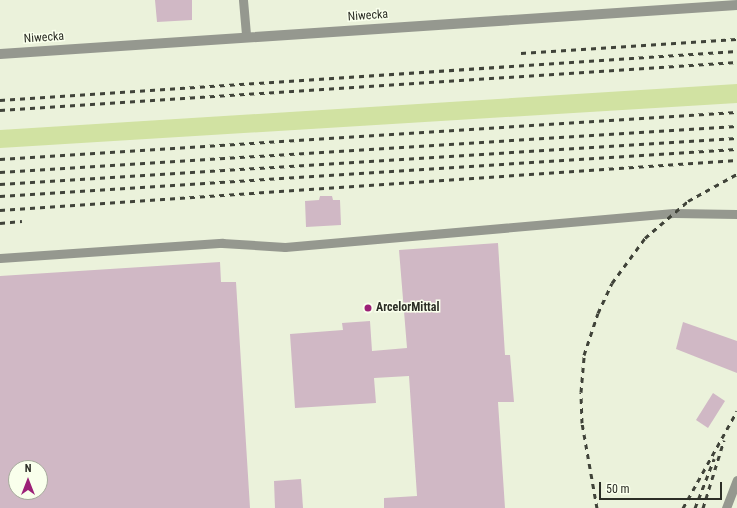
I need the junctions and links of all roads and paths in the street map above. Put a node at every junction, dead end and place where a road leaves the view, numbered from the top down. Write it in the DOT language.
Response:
graph roads {
  1 [pos="243,0"];
  2 [pos="733,4"];
  3 [pos="246,37"];
  4 [pos="0,54"];
  5 [pos="737,214"];
  6 [pos="0,258"];
  7 [pos="737,480"];
  8 [pos="726,508"];
  1 -- 3 [label="lane"];
  2 -- 3 [label="street, Niwecka"];
  3 -- 4 [label="street, Niwecka"];
  5 -- 6 [label="lane"];
  7 -- 8 [label="lane"];
}
